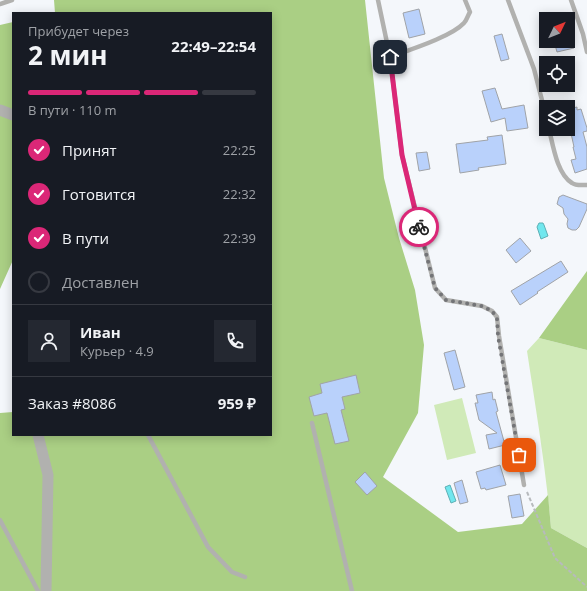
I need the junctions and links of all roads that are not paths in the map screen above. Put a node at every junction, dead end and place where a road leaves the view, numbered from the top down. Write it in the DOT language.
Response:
graph roads {
  1 [pos="12,0"];
  2 [pos="378,0"];
  3 [pos="465,0"];
  4 [pos="508,0"];
  5 [pos="571,0"];
  6 [pos="0,4"];
  7 [pos="587,52"];
  8 [pos="390,57"];
  9 [pos="542,100"];
  10 [pos="0,110"];
  11 [pos="12,116"];
  12 [pos="551,136"];
  13 [pos="587,185"];
  14 [pos="312,423"];
  15 [pos="38,436"];
  16 [pos="149,436"];
  17 [pos="524,485"];
  18 [pos="0,520"];
  19 [pos="245,577"];
  20 [pos="38,591"];
  21 [pos="46,591"];
  22 [pos="352,591"];
  1 -- 6 [label="lane"];
  2 -- 8 [label="lane"];
  3 -- 8 [label="lane"];
  4 -- 9 [label="lane"];
  5 -- 7 [label="lane"];
  8 -- 17 [label="lane"];
  10 -- 11 [label="street"];
  12 -- 13 [label="lane"];
  14 -- 22 [label="lane"];
  15 -- 21 [label="street"];
  16 -- 19 [label="lane"];
  18 -- 20 [label="lane"];
}
